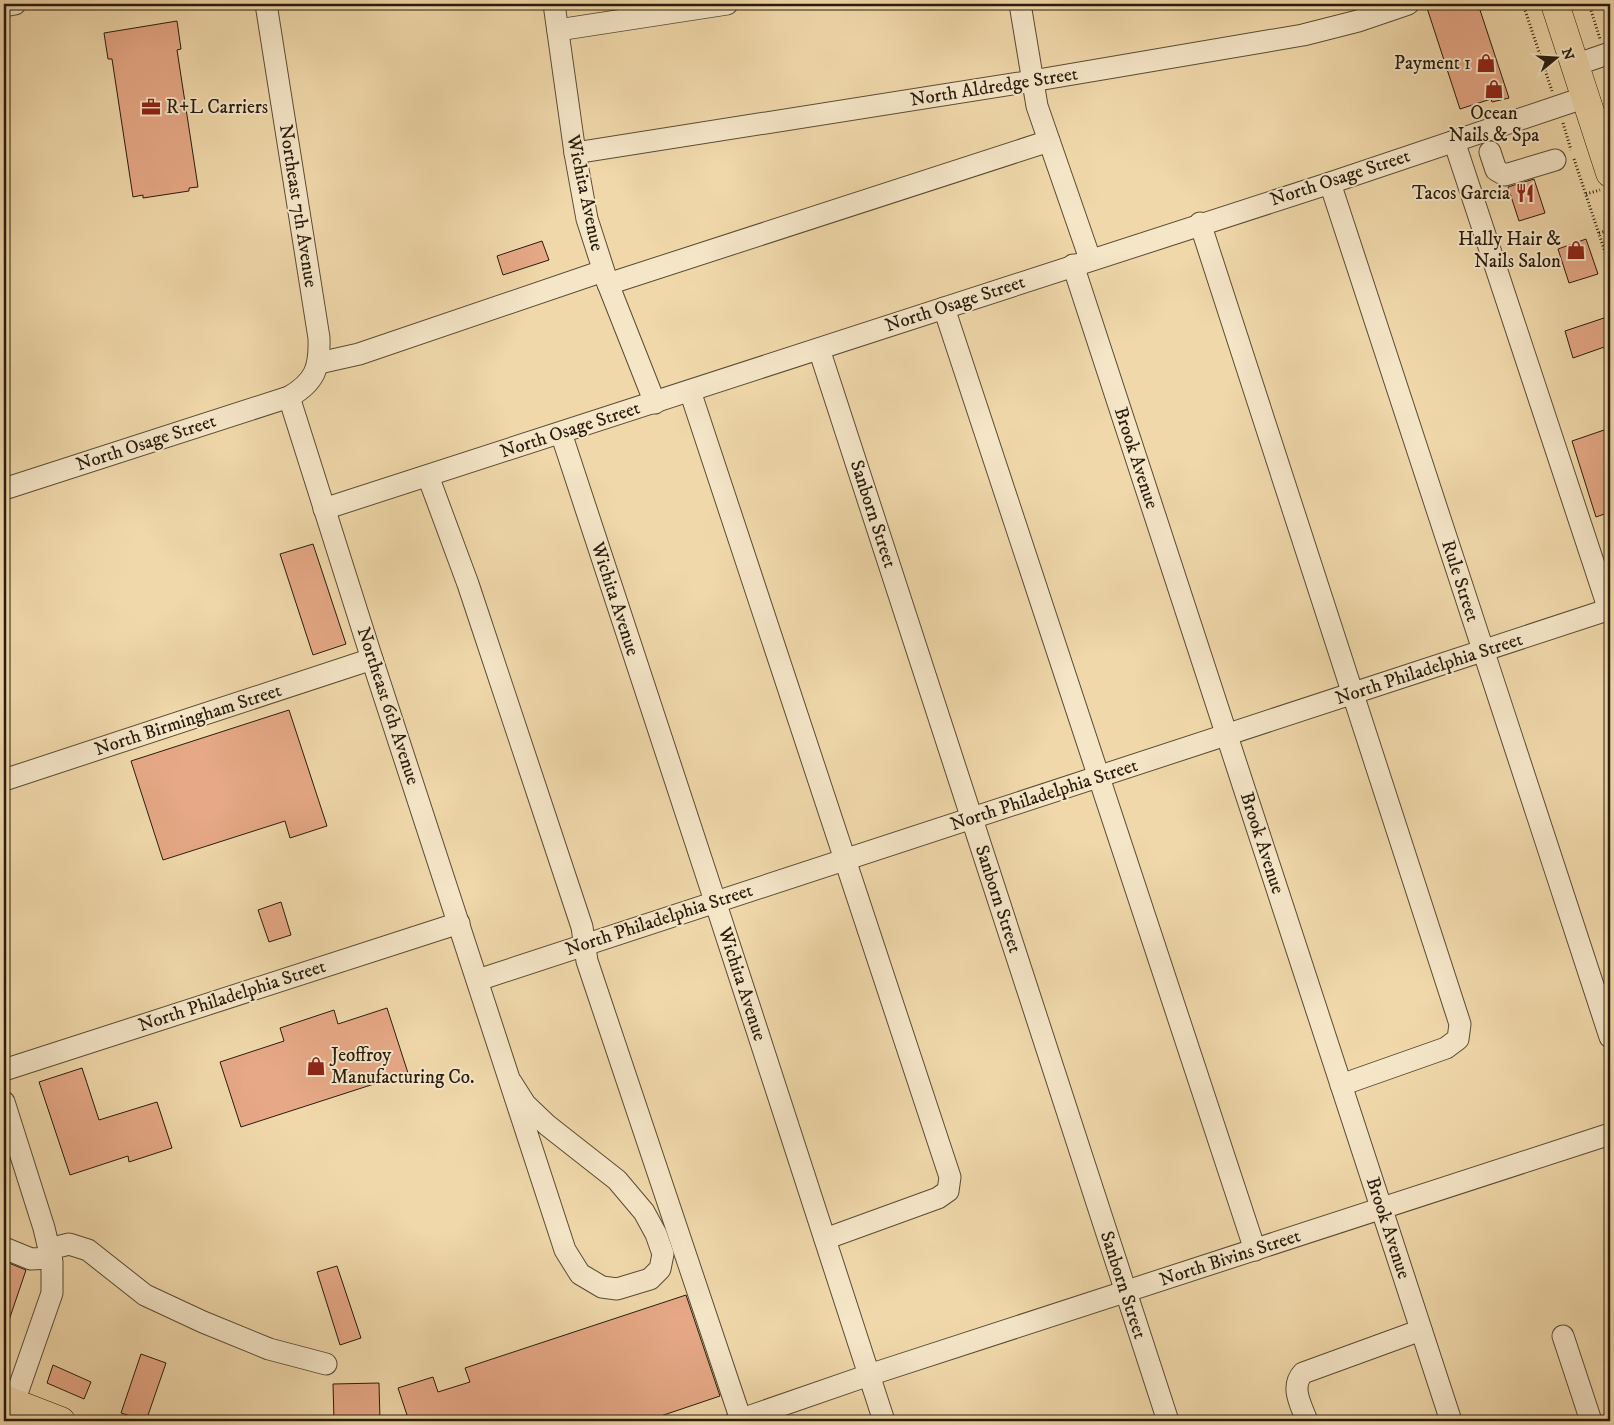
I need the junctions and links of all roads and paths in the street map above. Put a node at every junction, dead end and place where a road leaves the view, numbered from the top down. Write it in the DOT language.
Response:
graph roads {
  1 [pos="15,4"];
  2 [pos="266,4"];
  3 [pos="554,4"];
  4 [pos="727,4"];
  5 [pos="1020,4"];
  6 [pos="1408,4"];
  7 [pos="1523,4"];
  8 [pos="1555,4"];
  9 [pos="4,6"];
  10 [pos="558,30"];
  11 [pos="1610,53"];
  12 [pos="1575,65"];
  13 [pos="1032,81"];
  14 [pos="1552,92"];
  15 [pos="1586,97"];
  16 [pos="1562,122"];
  17 [pos="1454,141"];
  18 [pos="1049,142"];
  19 [pos="1490,152"];
  20 [pos="575,153"];
  21 [pos="1555,160"];
  22 [pos="1610,173"];
  23 [pos="1330,182"];
  24 [pos="1200,223"];
  25 [pos="1610,230"];
  26 [pos="1599,233"];
  27 [pos="1081,262"];
  28 [pos="1610,267"];
  29 [pos="605,277"];
  30 [pos="944,308"];
  31 [pos="820,349"];
  32 [pos="319,363"];
  33 [pos="690,391"];
  34 [pos="289,397"];
  35 [pos="655,402"];
  36 [pos="561,433"];
  37 [pos="428,476"];
  38 [pos="4,489"];
  39 [pos="324,509"];
  40 [pos="1610,611"];
  41 [pos="1482,651"];
  42 [pos="372,659"];
  43 [pos="1354,693"];
  44 [pos="1227,735"];
  45 [pos="1099,776"];
  46 [pos="4,780"];
  47 [pos="971,818"];
  48 [pos="845,859"];
  49 [pos="715,901"];
  50 [pos="459,923"];
  51 [pos="585,944"];
  52 [pos="478,980"];
  53 [pos="1610,1036"];
  54 [pos="4,1070"];
  55 [pos="511,1082"];
  56 [pos="1341,1085"];
  57 [pos="4,1102"];
  58 [pos="1610,1134"];
  59 [pos="1381,1208"];
  60 [pos="825,1239"];
  61 [pos="4,1248"];
  62 [pos="1254,1250"];
  63 [pos="50,1254"];
  64 [pos="1126,1292"];
  65 [pos="1421,1330"];
  66 [pos="1563,1336"];
  67 [pos="326,1364"];
  68 [pos="869,1375"];
  69 [pos="9,1400"];
  70 [pos="61,1421"];
  71 [pos="738,1421"];
  72 [pos="884,1421"];
  73 [pos="1168,1421"];
  74 [pos="1307,1421"];
  75 [pos="1451,1421"];
  76 [pos="1591,1421"];
  1 -- 9 [label="street"];
  2 -- 32 [label="street, Northeast 7th Avenue"];
  3 -- 10 [label="street, Wichita Avenue"];
  4 -- 10 [label="street"];
  5 -- 13 [label="street, Brook Avenue"];
  6 -- 13 [label="street, North Aldredge Street"];
  7 -- 14 [label="path"];
  8 -- 12 [label="main road"];
  10 -- 20 [label="street, Wichita Avenue"];
  11 -- 12 [label="street"];
  12 -- 15 [label="main road"];
  13 -- 18 [label="street, Brook Avenue"];
  13 -- 20 [label="street, North Aldredge Street"];
  15 -- 17 [label="street, North Osage Street"];
  15 -- 22 [label="main road"];
  16 -- 26 [label="path"];
  17 -- 23 [label="street, North Osage Street"];
  17 -- 40 [label="street"];
  18 -- 27 [label="street, Brook Avenue"];
  18 -- 29 [label="street"];
  19 -- 21 [label="street"];
  20 -- 29 [label="street, Wichita Avenue"];
  23 -- 24 [label="street, North Osage Street"];
  23 -- 41 [label="street, Rule Street"];
  24 -- 27 [label="street, North Osage Street"];
  24 -- 43 [label="street"];
  25 -- 26 [label="path"];
  26 -- 28 [label="path"];
  27 -- 30 [label="street, North Osage Street"];
  27 -- 44 [label="street, Brook Avenue"];
  29 -- 32 [label="street"];
  29 -- 35 [label="street, Wichita Avenue"];
  30 -- 31 [label="street, North Osage Street"];
  30 -- 45 [label="street"];
  31 -- 33 [label="street, North Osage Street"];
  31 -- 47 [label="street, Sanborn Street"];
  32 -- 34 [label="street"];
  33 -- 35 [label="street, North Osage Street"];
  33 -- 48 [label="street"];
  34 -- 38 [label="street, North Osage Street"];
  34 -- 39 [label="street, Northeast 6th Avenue"];
  35 -- 36 [label="street, North Osage Street"];
  36 -- 37 [label="street, North Osage Street"];
  36 -- 49 [label="street, Wichita Avenue"];
  37 -- 39 [label="street, North Osage Street"];
  37 -- 51 [label="street"];
  39 -- 42 [label="street, Northeast 6th Avenue"];
  40 -- 41 [label="street, North Philadelphia Street"];
  41 -- 43 [label="street, North Philadelphia Street"];
  41 -- 53 [label="street, Rule Street"];
  42 -- 46 [label="street, North Birmingham Street"];
  42 -- 50 [label="street, Northeast 6th Avenue"];
  43 -- 44 [label="street, North Philadelphia Street"];
  43 -- 56 [label="street"];
  44 -- 45 [label="street, North Philadelphia Street"];
  44 -- 56 [label="street, Brook Avenue"];
  45 -- 47 [label="street, North Philadelphia Street"];
  45 -- 62 [label="street"];
  47 -- 48 [label="street, North Philadelphia Street"];
  47 -- 64 [label="street, Sanborn Street"];
  48 -- 49 [label="street, North Philadelphia Street"];
  48 -- 60 [label="street"];
  49 -- 51 [label="street, North Philadelphia Street"];
  49 -- 60 [label="street, Wichita Avenue"];
  50 -- 52 [label="street, Northeast 6th Avenue"];
  50 -- 54 [label="street, North Philadelphia Street"];
  51 -- 52 [label="street, North Philadelphia Street"];
  51 -- 71 [label="street"];
  52 -- 55 [label="street, Northeast 6th Avenue"];
  55 -- 55 [label="street"];
  56 -- 59 [label="street, Brook Avenue"];
  57 -- 63 [label="street"];
  58 -- 59 [label="street, North Bivins Street"];
  59 -- 62 [label="street, North Bivins Street"];
  59 -- 65 [label="street, Brook Avenue"];
  60 -- 68 [label="street, Wichita Avenue"];
  61 -- 63 [label="street"];
  62 -- 64 [label="street, North Bivins Street"];
  63 -- 67 [label="street"];
  63 -- 69 [label="street"];
  64 -- 68 [label="street, North Bivins Street"];
  64 -- 73 [label="street, Sanborn Street"];
  65 -- 74 [label="street"];
  65 -- 75 [label="street, Brook Avenue"];
  66 -- 76 [label="street"];
  68 -- 71 [label="street, North Bivins Street"];
  68 -- 72 [label="street, Wichita Avenue"];
  69 -- 70 [label="main road"];
}
